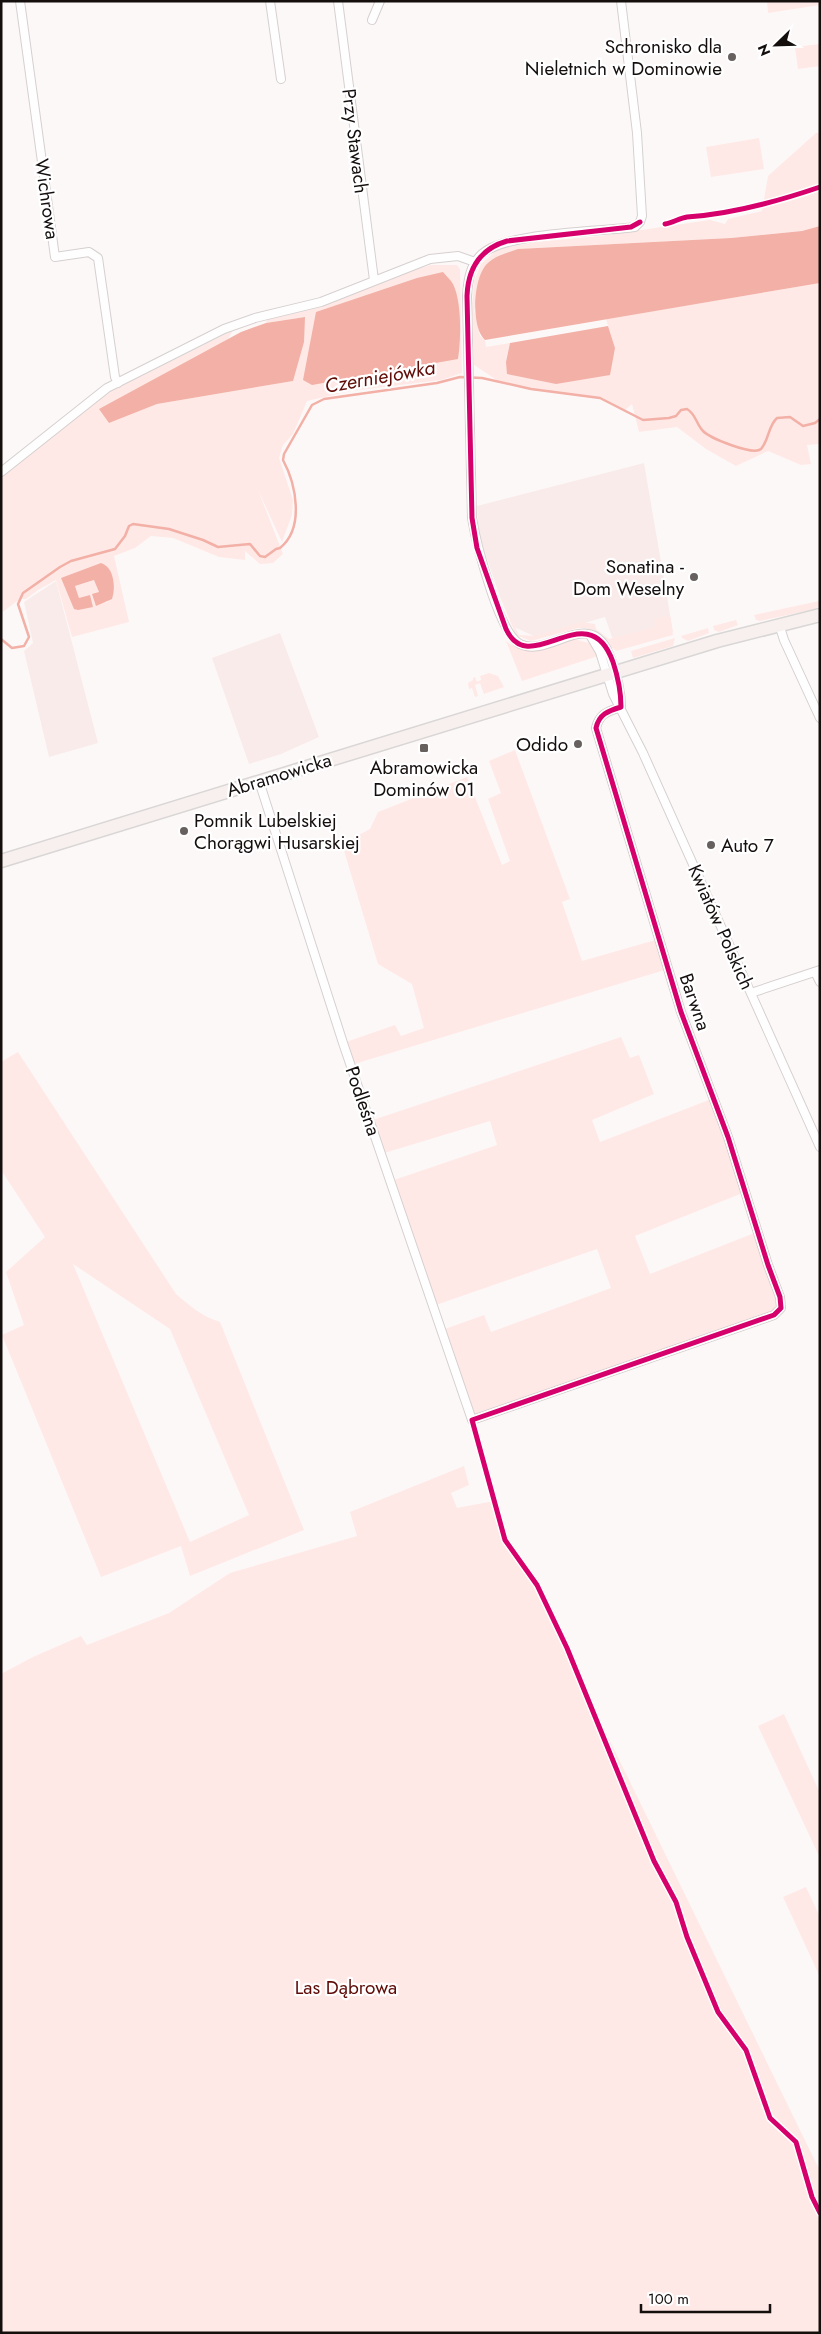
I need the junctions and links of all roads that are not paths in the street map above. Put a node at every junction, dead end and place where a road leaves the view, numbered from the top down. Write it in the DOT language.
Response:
graph roads {
  1 [pos="20,1"];
  2 [pos="270,1"];
  3 [pos="338,1"];
  4 [pos="380,1"];
  5 [pos="621,1"];
  6 [pos="372,20"];
  7 [pos="281,79"];
  8 [pos="475,262"];
  9 [pos="374,280"];
  10 [pos="118,383"];
  11 [pos="1,472"];
  12 [pos="820,615"];
  13 [pos="779,624"];
  14 [pos="611,673"];
  15 [pos="621,707"];
  16 [pos="820,718"];
  17 [pos="260,781"];
  18 [pos="1,861"];
  19 [pos="817,971"];
  20 [pos="820,982"];
  21 [pos="752,993"];
  22 [pos="820,1147"];
  23 [pos="472,1420"];
  1 -- 10 [label="street, Wichrowa"];
  2 -- 7 [label="street"];
  3 -- 9 [label="street, Przy Stawach"];
  4 -- 6 [label="street"];
  5 -- 8 [label="street"];
  8 -- 9 [label="street"];
  8 -- 14 [label="street, Kwiatów Polskich"];
  9 -- 10 [label="street"];
  10 -- 11 [label="street"];
  12 -- 13 [label="main road, Abramowicka"];
  13 -- 14 [label="main road, Abramowicka"];
  13 -- 16 [label="street"];
  14 -- 15 [label="street, Kwiatów Polskich"];
  14 -- 17 [label="main road, Abramowicka"];
  15 -- 21 [label="street, Kwiatów Polskich"];
  15 -- 23 [label="street, Barwna"];
  17 -- 18 [label="main road, Abramowicka"];
  17 -- 23 [label="street, Podleśna"];
  19 -- 20 [label="street"];
  19 -- 21 [label="street"];
  21 -- 22 [label="street, Kwiatów Polskich"];
}
